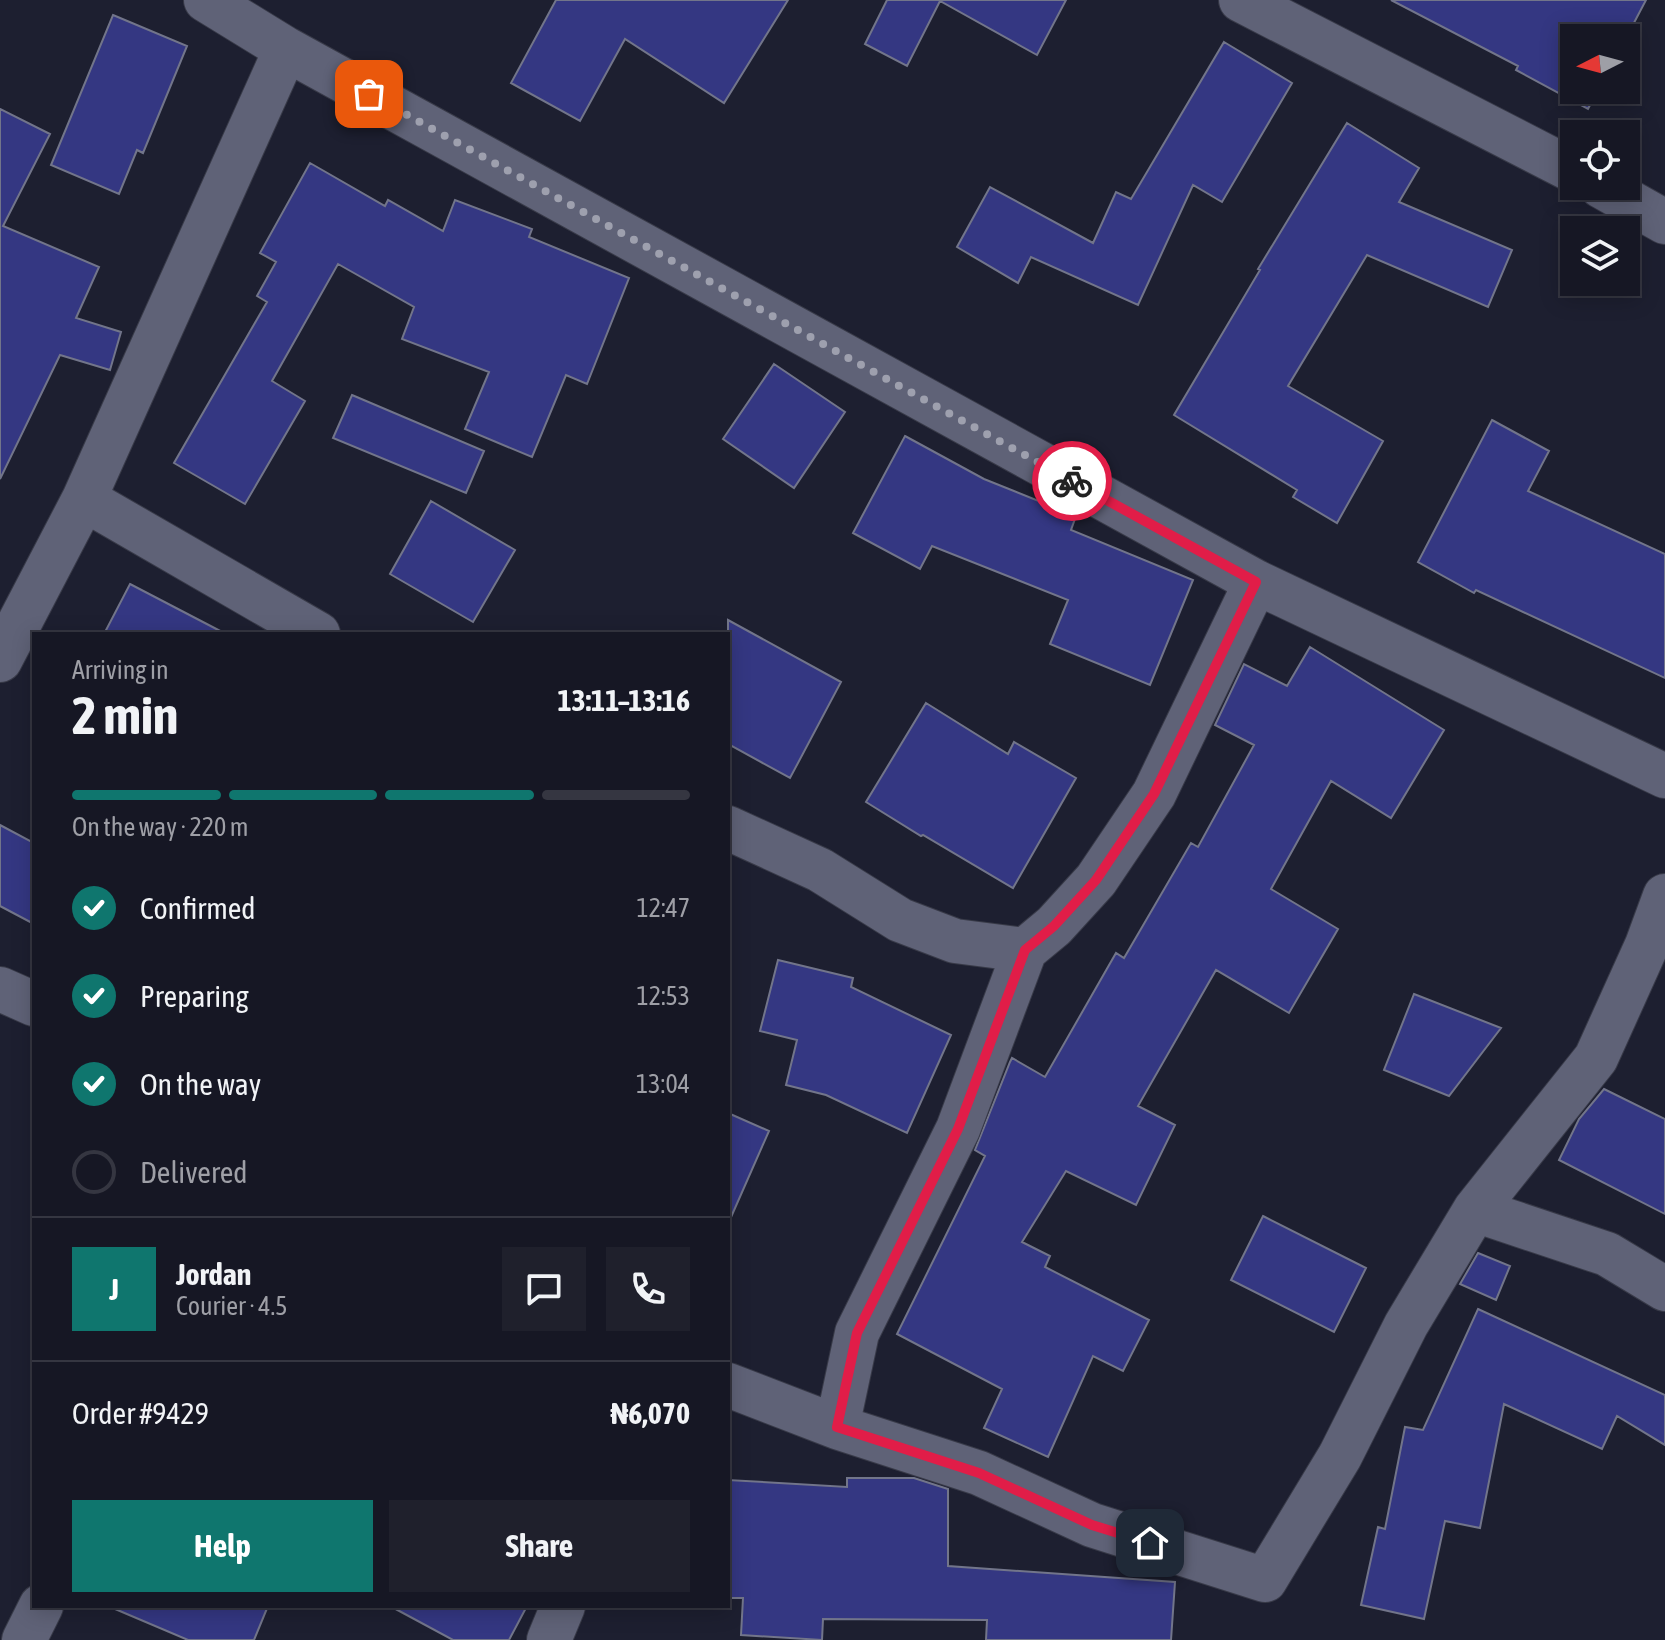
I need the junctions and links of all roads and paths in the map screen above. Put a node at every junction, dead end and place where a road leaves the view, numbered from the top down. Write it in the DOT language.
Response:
graph roads {
  1 [pos="206,0"];
  2 [pos="1241,0"];
  3 [pos="286,49"];
  4 [pos="1560,164"];
  5 [pos="1626,200"];
  6 [pos="1665,222"];
  7 [pos="84,499"];
  8 [pos="1256,582"];
  9 [pos="315,632"];
  10 [pos="0,660"];
  11 [pos="1665,776"];
  12 [pos="730,829"];
  13 [pos="1665,896"];
  14 [pos="1025,950"];
  15 [pos="0,989"];
  16 [pos="32,1003"];
  17 [pos="1475,1210"];
  18 [pos="1665,1289"];
  19 [pos="730,1386"];
  20 [pos="837,1427"];
  21 [pos="40,1608"];
  22 [pos="562,1608"];
  23 [pos="24,1640"];
  24 [pos="549,1640"];
  1 -- 3 [label="street"];
  2 -- 4 [label="street"];
  3 -- 7 [label="street"];
  3 -- 8 [label="street"];
  5 -- 6 [label="street"];
  7 -- 9 [label="street"];
  7 -- 10 [label="street"];
  8 -- 11 [label="street"];
  8 -- 14 [label="street"];
  12 -- 14 [label="street"];
  13 -- 17 [label="street"];
  14 -- 20 [label="street"];
  15 -- 16 [label="street"];
  17 -- 18 [label="street"];
  17 -- 20 [label="street"];
  19 -- 20 [label="street"];
  21 -- 23 [label="street"];
  22 -- 24 [label="street"];
}
